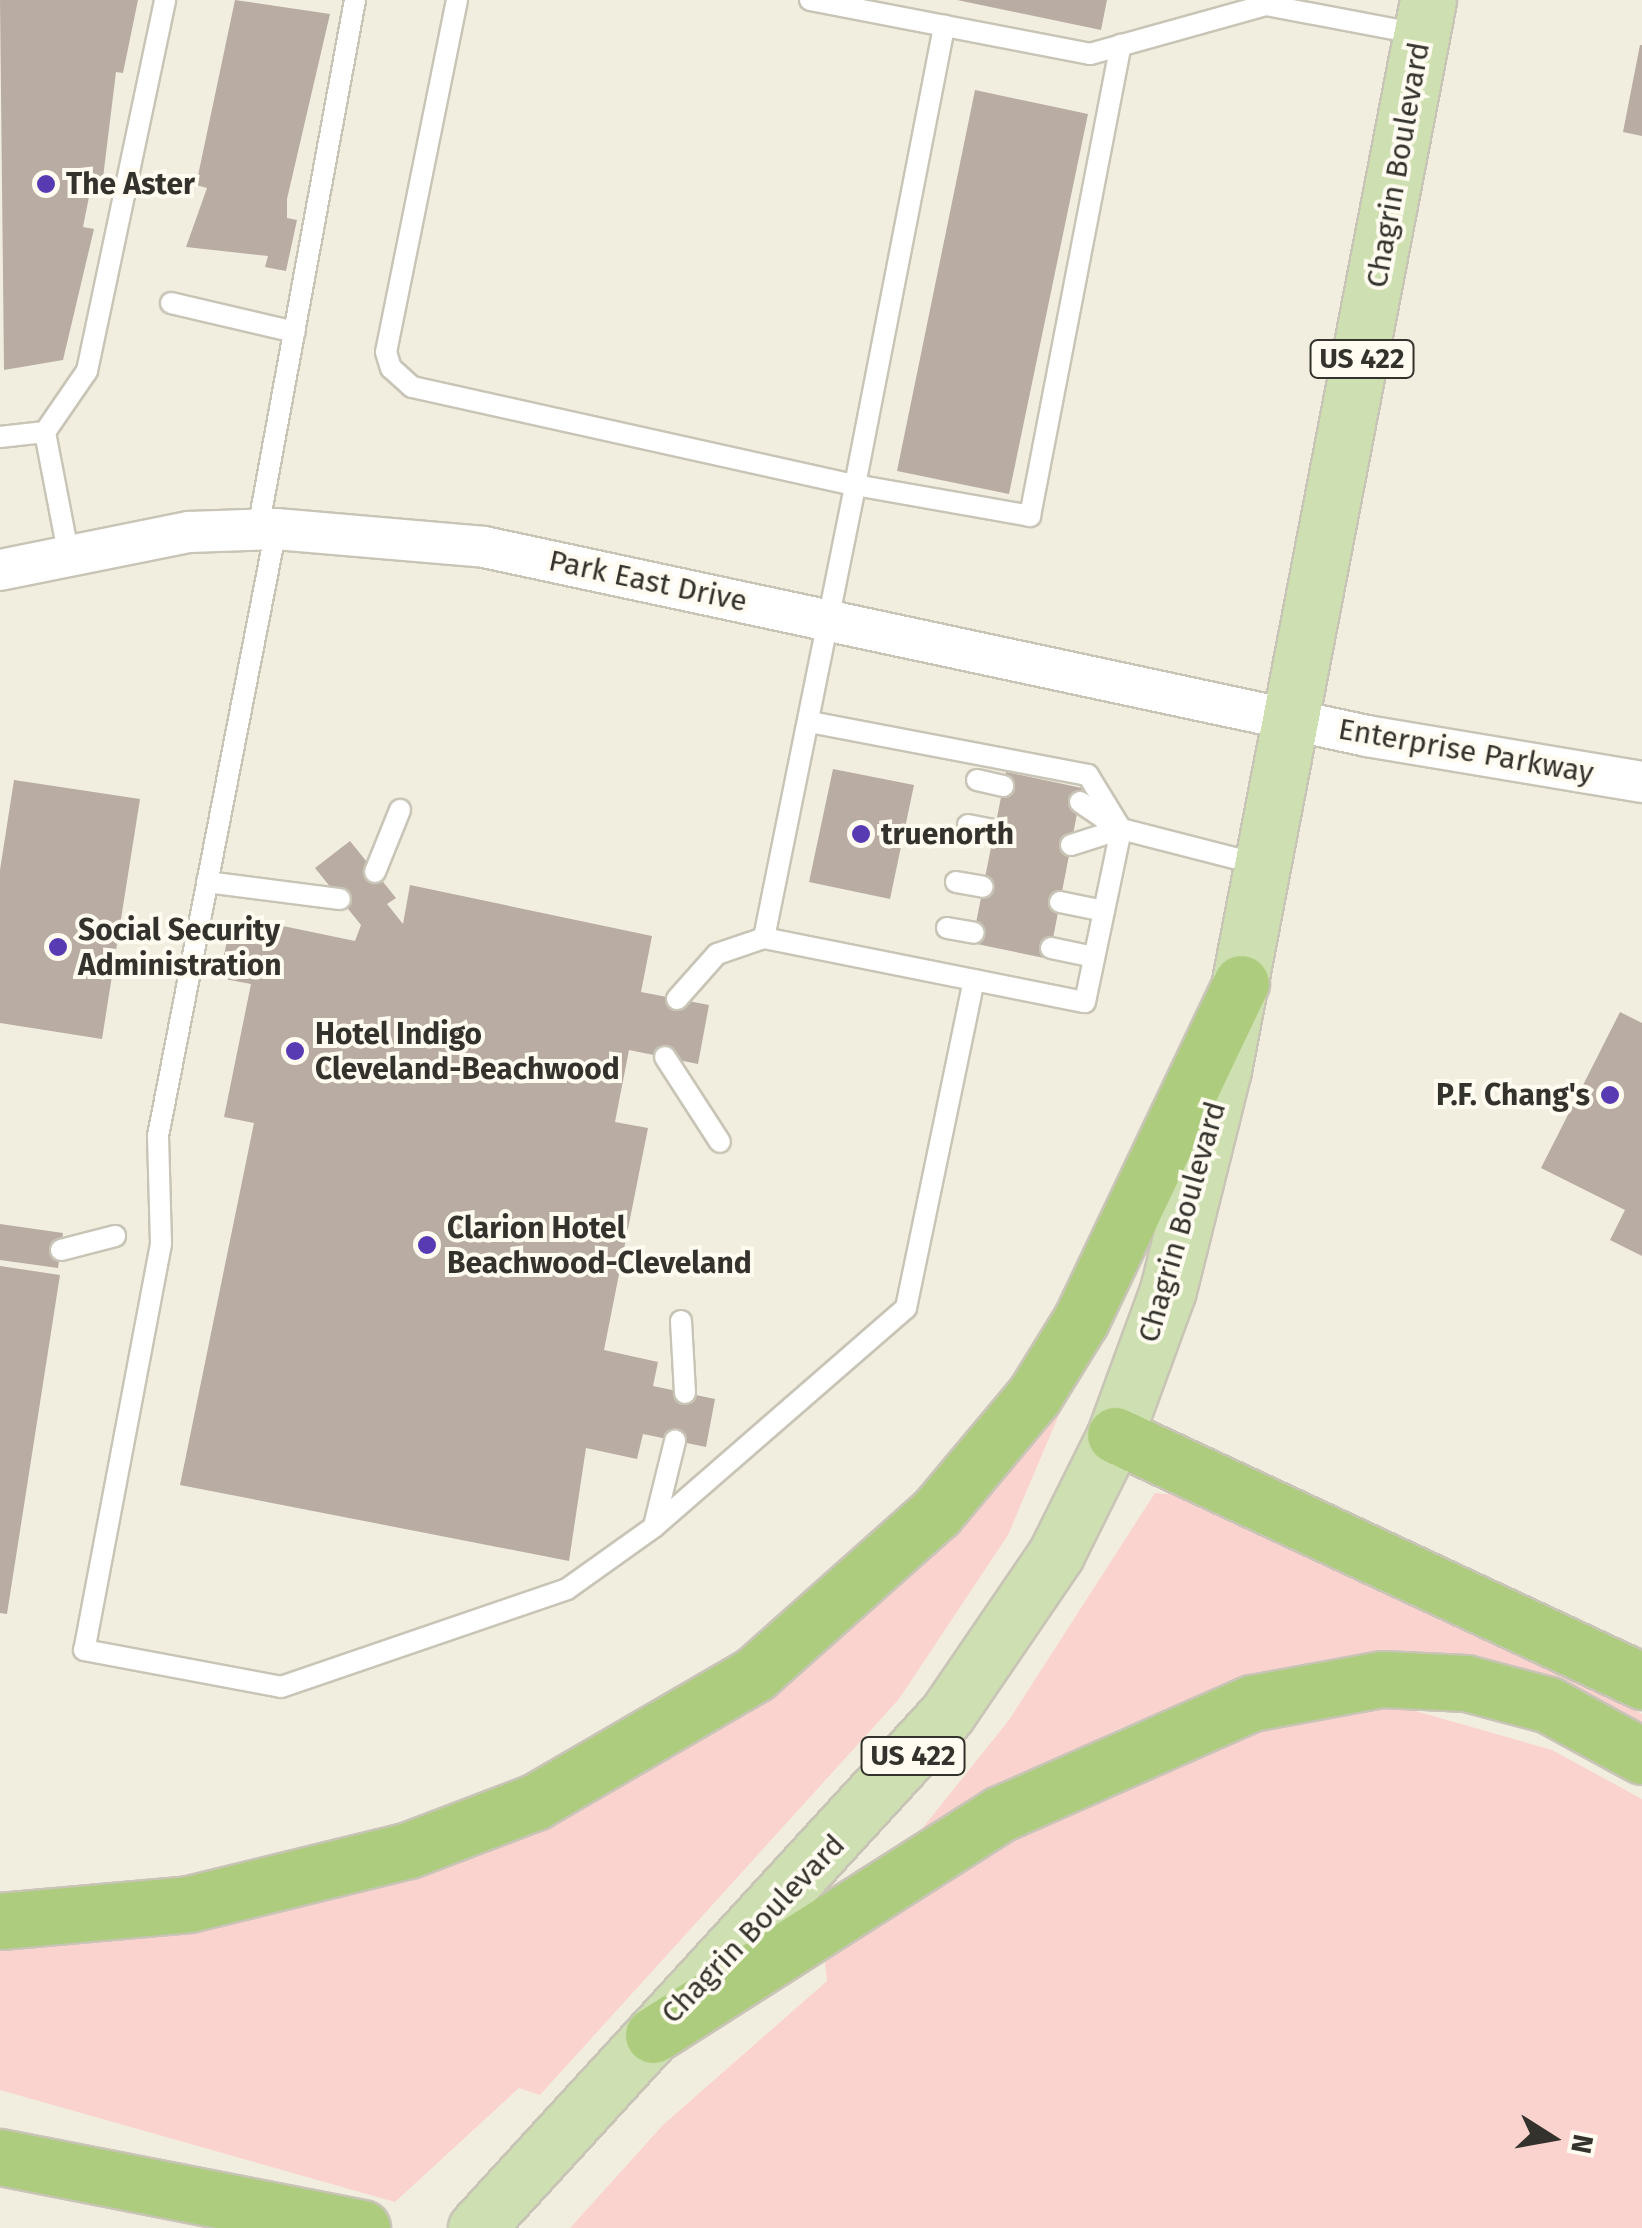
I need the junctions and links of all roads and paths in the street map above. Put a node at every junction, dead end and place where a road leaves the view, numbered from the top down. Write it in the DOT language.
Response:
graph roads {
  1 [pos="166,0"];
  2 [pos="355,0"];
  3 [pos="457,0"];
  4 [pos="810,0"];
  5 [pos="1424,17"];
  6 [pos="944,26"];
  7 [pos="1121,45"];
  8 [pos="171,302"];
  9 [pos="294,332"];
  10 [pos="45,432"];
  11 [pos="0,437"];
  12 [pos="855,485"];
  13 [pos="267,530"];
  14 [pos="68,552"];
  15 [pos="0,570"];
  16 [pos="832,619"];
  17 [pos="1290,717"];
  18 [pos="810,722"];
  19 [pos="977,780"];
  20 [pos="1642,782"];
  21 [pos="1003,786"];
  22 [pos="1080,802"];
  23 [pos="400,810"];
  24 [pos="968,825"];
  25 [pos="994,830"];
  26 [pos="1121,830"];
  27 [pos="1072,845"];
  28 [pos="1262,866"];
  29 [pos="375,872"];
  30 [pos="208,882"];
  31 [pos="956,882"];
  32 [pos="983,887"];
  33 [pos="340,899"];
  34 [pos="1060,902"];
  35 [pos="1104,911"];
  36 [pos="948,928"];
  37 [pos="974,933"];
  38 [pos="764,938"];
  39 [pos="1051,948"];
  40 [pos="1094,957"];
  41 [pos="974,980"];
  42 [pos="1241,983"];
  43 [pos="677,998"];
  44 [pos="665,1057"];
  45 [pos="720,1142"];
  46 [pos="116,1236"];
  47 [pos="60,1250"];
  48 [pos="681,1321"];
  49 [pos="685,1393"];
  50 [pos="1115,1434"];
  51 [pos="675,1440"];
  52 [pos="654,1526"];
  53 [pos="1642,1681"];
  54 [pos="1642,1756"];
  55 [pos="0,1921"];
  56 [pos="653,2035"];
  57 [pos="0,2156"];
  58 [pos="0,2170"];
  59 [pos="181,2228"];
  60 [pos="362,2228"];
  61 [pos="476,2228"];
  1 -- 10 [label="lane"];
  2 -- 9 [label="lane"];
  3 -- 12 [label="lane"];
  4 -- 6 [label="lane"];
  5 -- 7 [label="lane"];
  5 -- 17 [label="main road, Chagrin Boulevard / US 422"];
  6 -- 7 [label="lane"];
  6 -- 12 [label="lane"];
  7 -- 12 [label="lane"];
  8 -- 9 [label="lane"];
  9 -- 13 [label="lane"];
  10 -- 11 [label="lane"];
  10 -- 14 [label="lane"];
  12 -- 16 [label="lane"];
  13 -- 14 [label="street, Park East Drive"];
  13 -- 16 [label="street, Park East Drive"];
  13 -- 30 [label="lane"];
  14 -- 15 [label="street, Park East Drive"];
  16 -- 17 [label="street, Park East Drive"];
  16 -- 18 [label="lane"];
  17 -- 20 [label="street, Enterprise Parkway"];
  17 -- 28 [label="main road, Chagrin Boulevard / US 422"];
  18 -- 26 [label="lane"];
  18 -- 38 [label="lane"];
  19 -- 21 [label="lane"];
  22 -- 26 [label="lane"];
  23 -- 29 [label="lane"];
  24 -- 25 [label="lane"];
  26 -- 27 [label="lane"];
  26 -- 28 [label="lane"];
  26 -- 35 [label="lane"];
  28 -- 42 [label="main road, Chagrin Boulevard / US 422"];
  30 -- 33 [label="lane"];
  30 -- 52 [label="lane"];
  31 -- 32 [label="lane"];
  34 -- 35 [label="lane"];
  35 -- 40 [label="lane"];
  36 -- 37 [label="lane"];
  38 -- 41 [label="lane"];
  38 -- 43 [label="lane"];
  39 -- 40 [label="lane"];
  40 -- 41 [label="lane"];
  41 -- 52 [label="lane"];
  42 -- 50 [label="main road, Chagrin Boulevard / US 422"];
  42 -- 55 [label="highway"];
  44 -- 45 [label="lane"];
  46 -- 47 [label="lane"];
  48 -- 49 [label="lane"];
  50 -- 53 [label="highway"];
  50 -- 56 [label="main road, Chagrin Boulevard / US 422"];
  51 -- 52 [label="lane"];
  54 -- 56 [label="highway"];
  56 -- 61 [label="main road, Chagrin Boulevard / US 422"];
  57 -- 60 [label="highway"];
  58 -- 59 [label="highway"];
}
